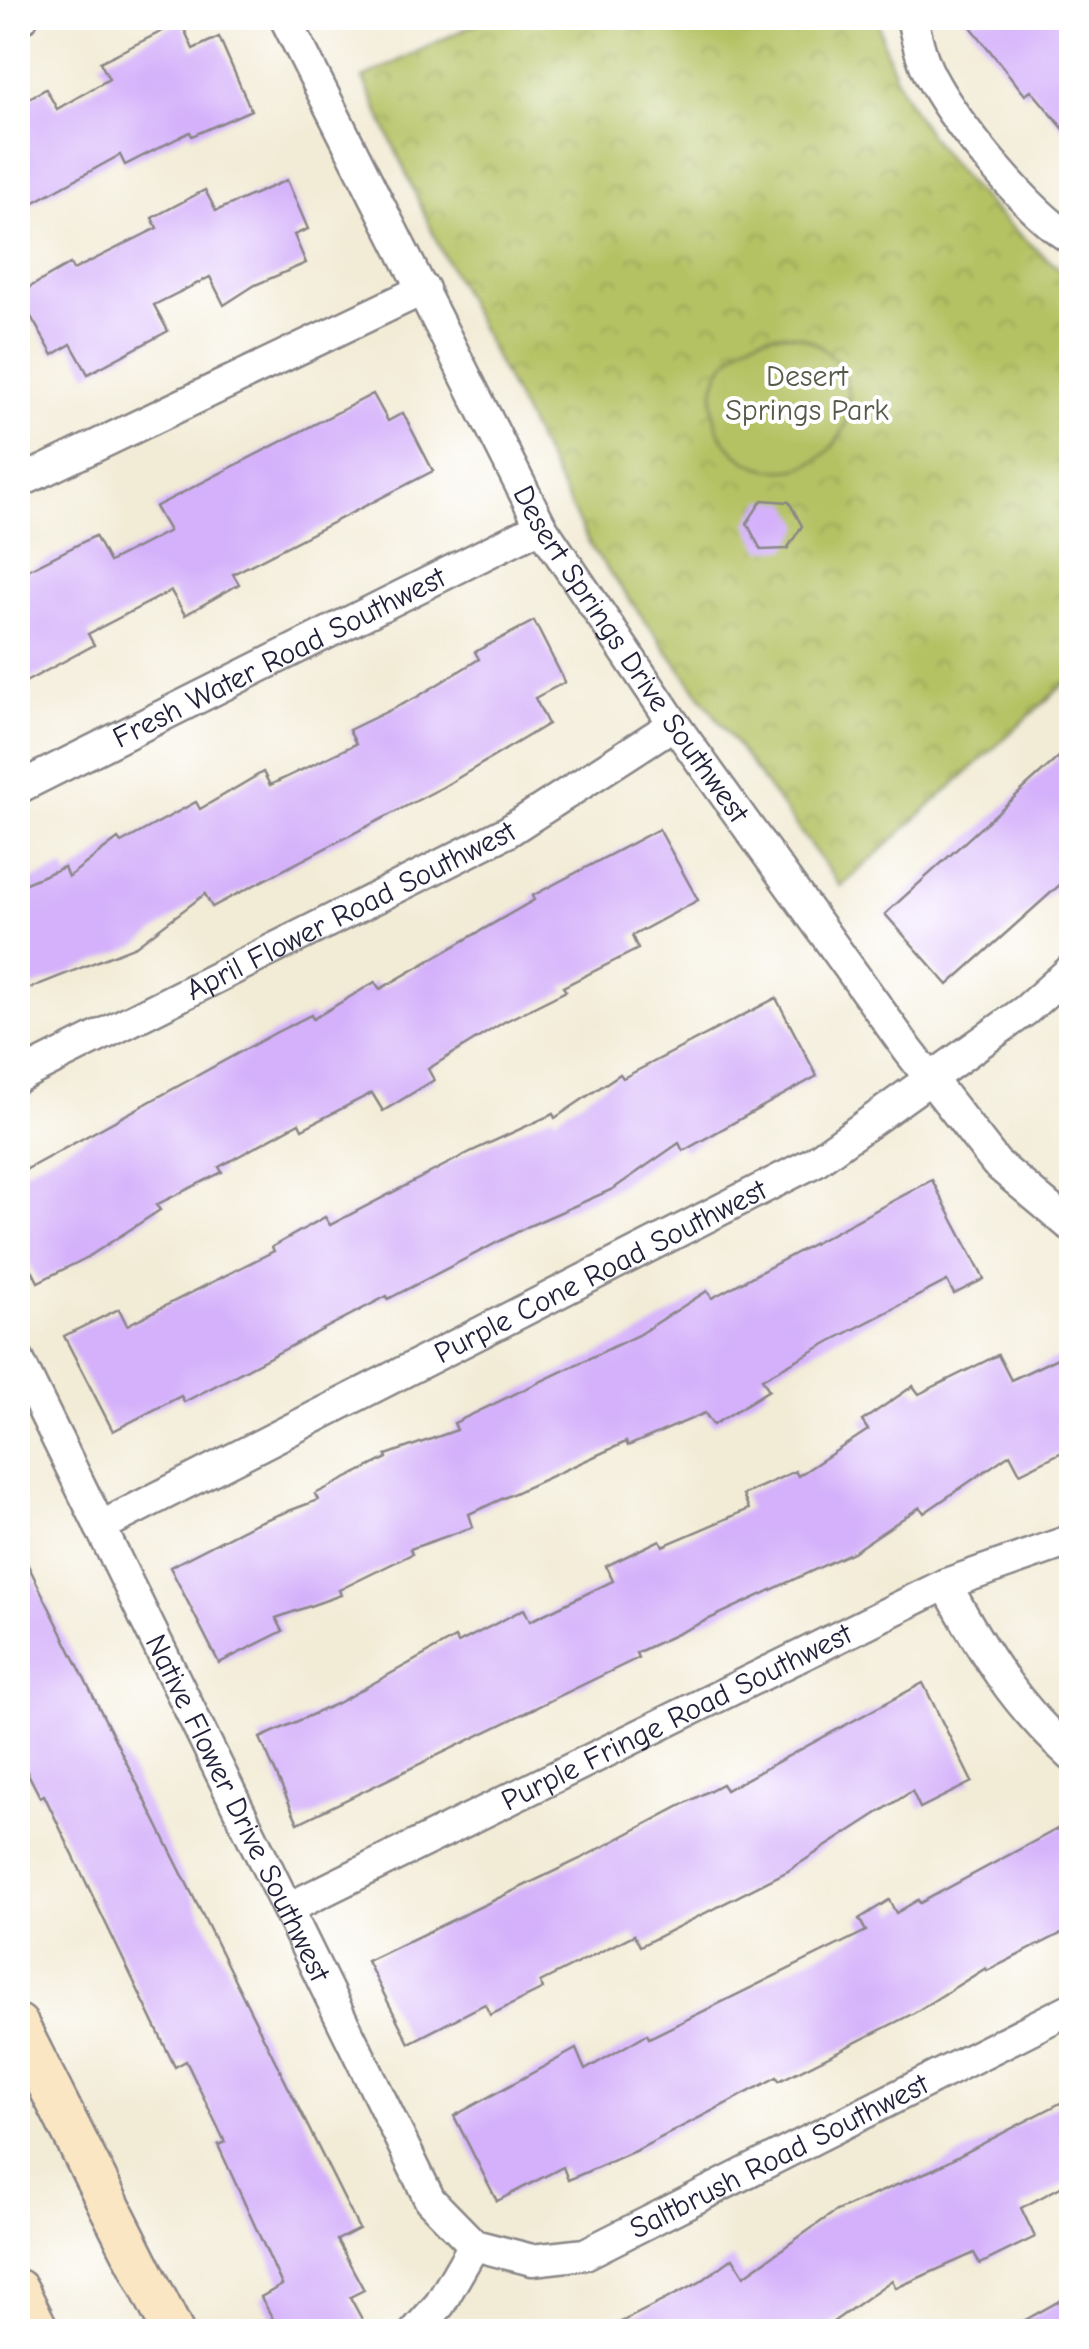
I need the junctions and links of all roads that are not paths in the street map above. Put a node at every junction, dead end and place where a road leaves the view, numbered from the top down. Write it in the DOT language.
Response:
graph roads {
  1 [pos="284,18"];
  2 [pos="912,18"];
  3 [pos="1072,239"];
  4 [pos="424,290"];
  5 [pos="18,483"];
  6 [pos="542,526"];
  7 [pos="674,724"];
  8 [pos="18,788"];
  9 [pos="1072,969"];
  10 [pos="18,1076"];
  11 [pos="930,1079"];
  12 [pos="1072,1228"];
  13 [pos="18,1360"];
  14 [pos="100,1527"];
  15 [pos="1072,1540"];
  16 [pos="946,1584"];
  17 [pos="1072,1756"];
  18 [pos="289,1908"];
  19 [pos="1072,2008"];
  20 [pos="18,2025"];
  21 [pos="474,2244"];
  22 [pos="18,2290"];
  23 [pos="38,2332"];
  24 [pos="173,2332"];
  25 [pos="415,2332"];
  1 -- 4 [label="street, Desert Springs Drive Southwest"];
  2 -- 3 [label="street"];
  4 -- 5 [label="street"];
  4 -- 6 [label="street, Desert Springs Drive Southwest"];
  6 -- 7 [label="street, Desert Springs Drive Southwest"];
  6 -- 8 [label="street, Fresh Water Road Southwest"];
  7 -- 10 [label="street, April Flower Road Southwest"];
  7 -- 11 [label="street, Desert Springs Drive Southwest"];
  9 -- 11 [label="street, Purple Cone Road Southwest"];
  11 -- 12 [label="street, Desert Springs Drive Southwest"];
  11 -- 14 [label="street, Purple Cone Road Southwest"];
  13 -- 14 [label="street, Native Flower Drive Southwest"];
  14 -- 18 [label="street, Native Flower Drive Southwest"];
  15 -- 16 [label="street, Purple Fringe Road Southwest"];
  16 -- 17 [label="street"];
  16 -- 18 [label="street, Purple Fringe Road Southwest"];
  18 -- 21 [label="street, Native Flower Drive Southwest"];
  19 -- 21 [label="street, Saltbrush Road Southwest"];
  20 -- 24 [label="main road"];
  21 -- 25 [label="street"];
  22 -- 23 [label="main road"];
}
